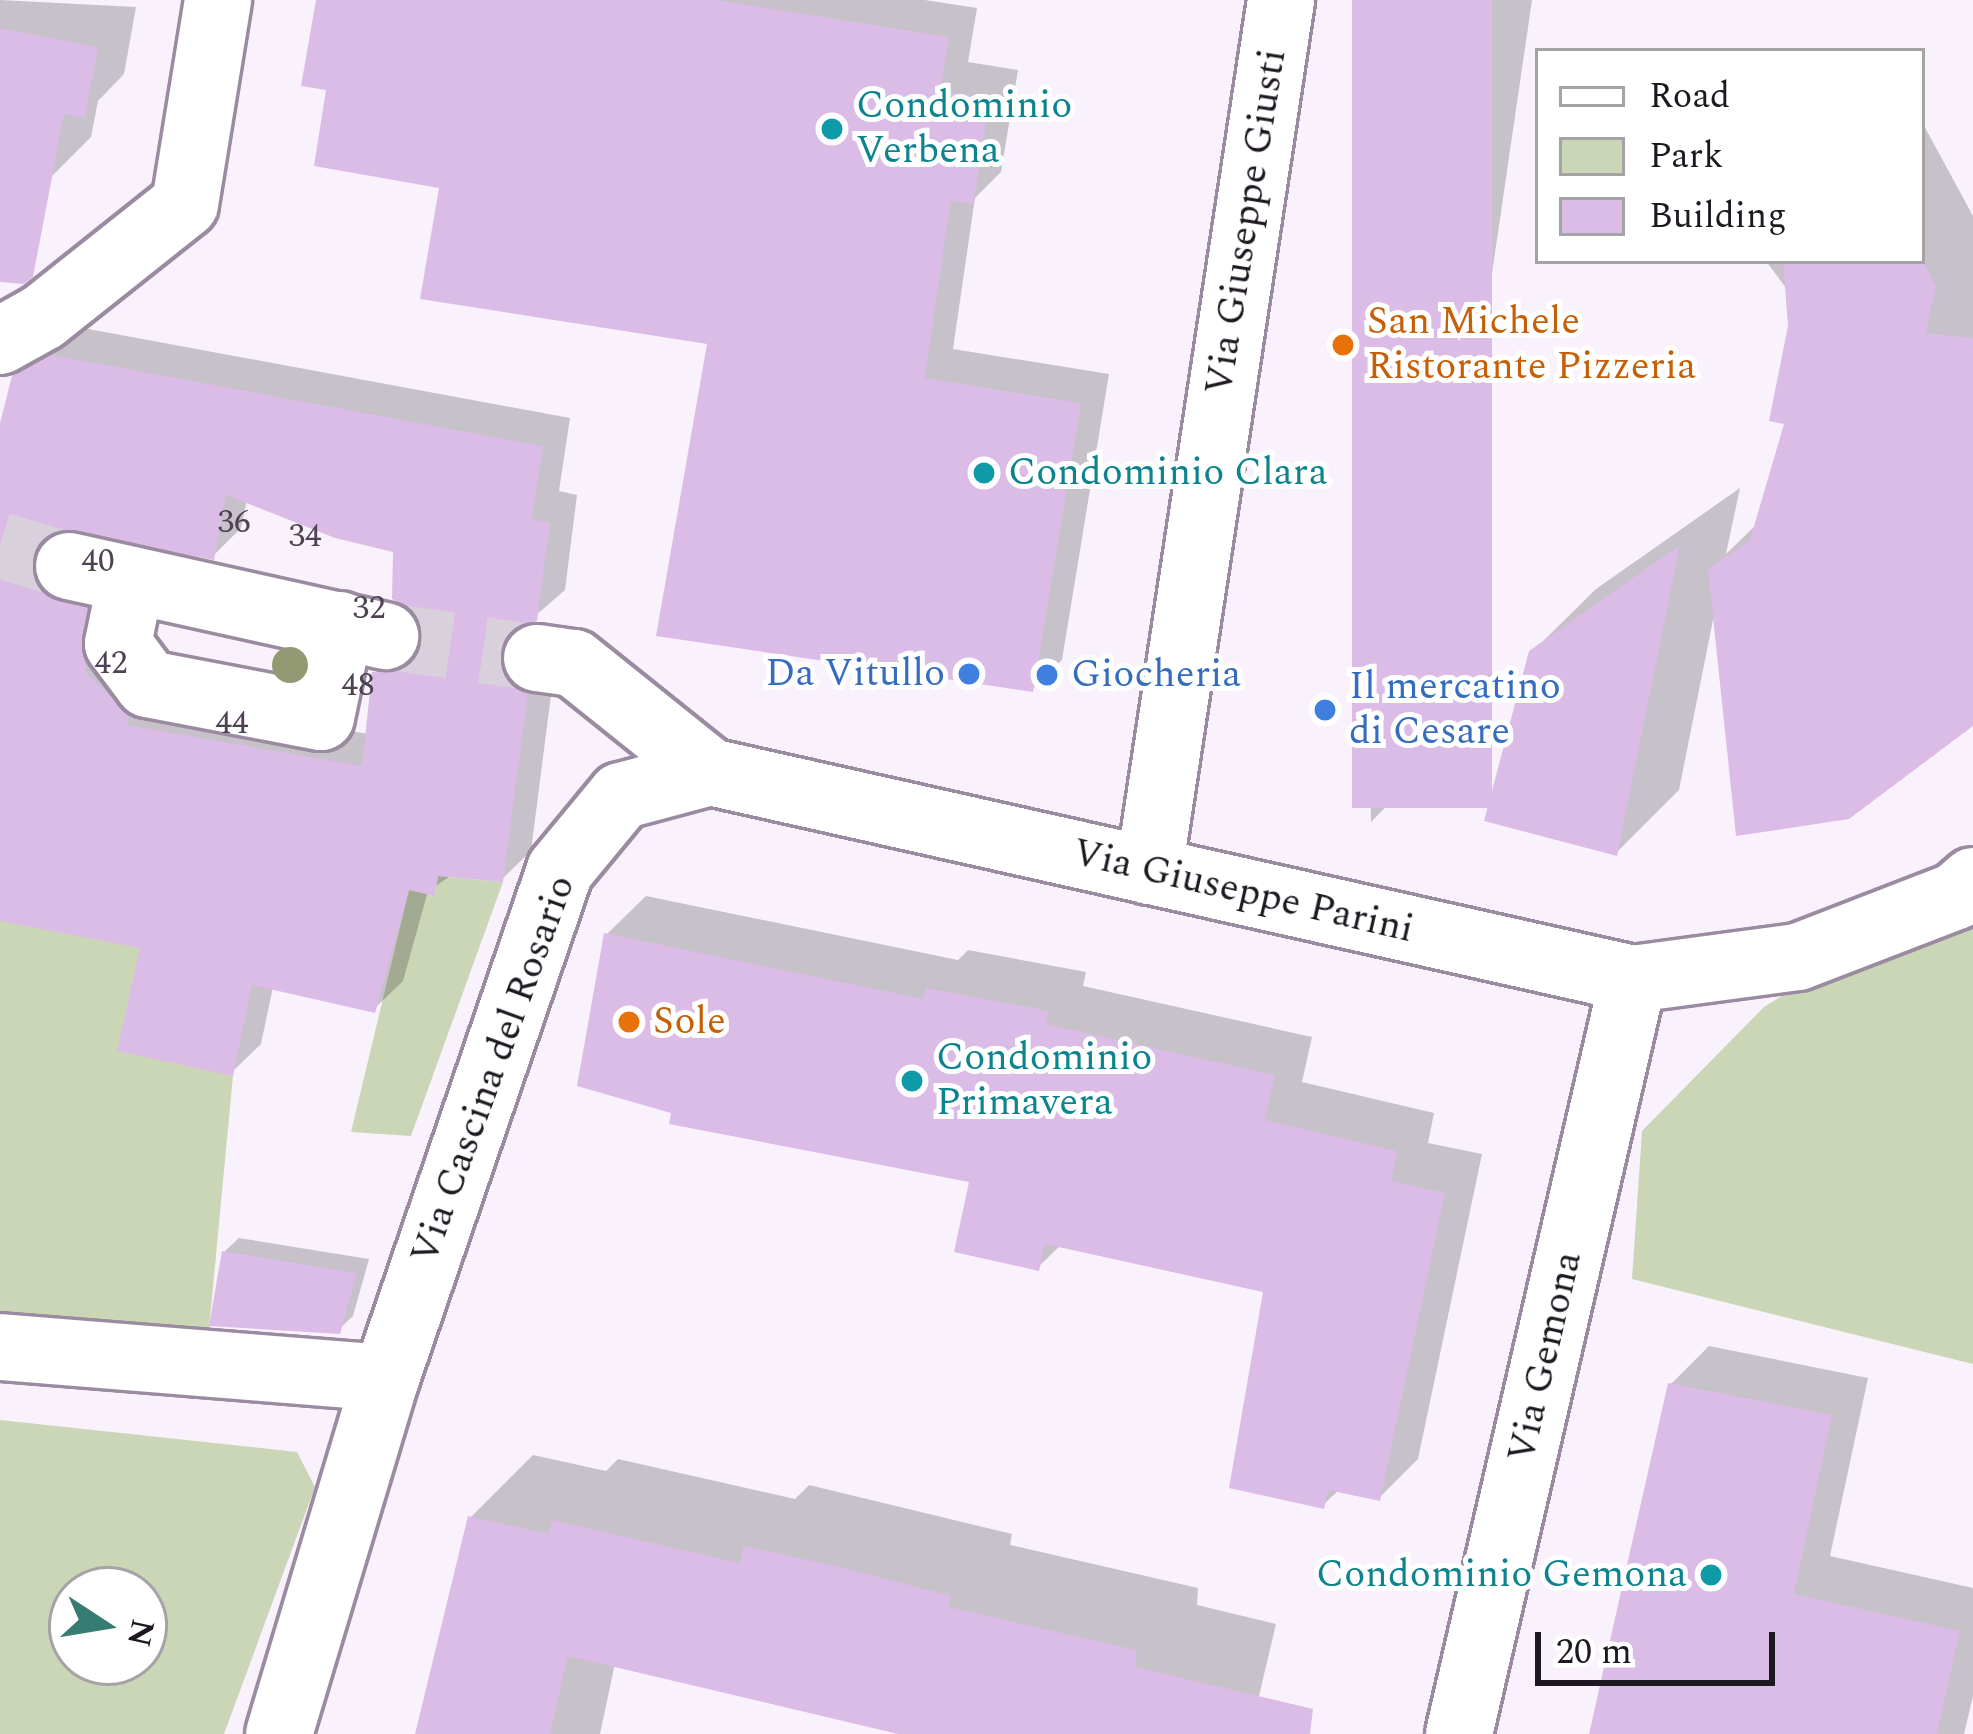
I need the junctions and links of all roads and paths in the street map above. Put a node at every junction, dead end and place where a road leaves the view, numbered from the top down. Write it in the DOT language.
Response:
graph roads {
  1 [pos="218,0"];
  2 [pos="1281,0"];
  3 [pos="0,341"];
  4 [pos="362,630"];
  5 [pos="537,658"];
  6 [pos="710,772"];
  7 [pos="1149,871"];
  8 [pos="1973,881"];
  9 [pos="1633,980"];
  10 [pos="0,1347"];
  11 [pos="386,1378"];
  12 [pos="279,1734"];
  13 [pos="1459,1734"];
  1 -- 3 [label="street"];
  2 -- 7 [label="street, Via Giuseppe Giusti"];
  4 -- 4 [label="street"];
  5 -- 6 [label="street, Via Giuseppe Parini"];
  6 -- 7 [label="street, Via Giuseppe Parini"];
  6 -- 11 [label="street, Via Cascina del Rosario"];
  7 -- 9 [label="street, Via Giuseppe Parini"];
  8 -- 9 [label="street, Via Giuseppe Parini"];
  9 -- 13 [label="street, Via Gemona"];
  10 -- 11 [label="street"];
  11 -- 12 [label="street, Via Cascina del Rosario"];
}
